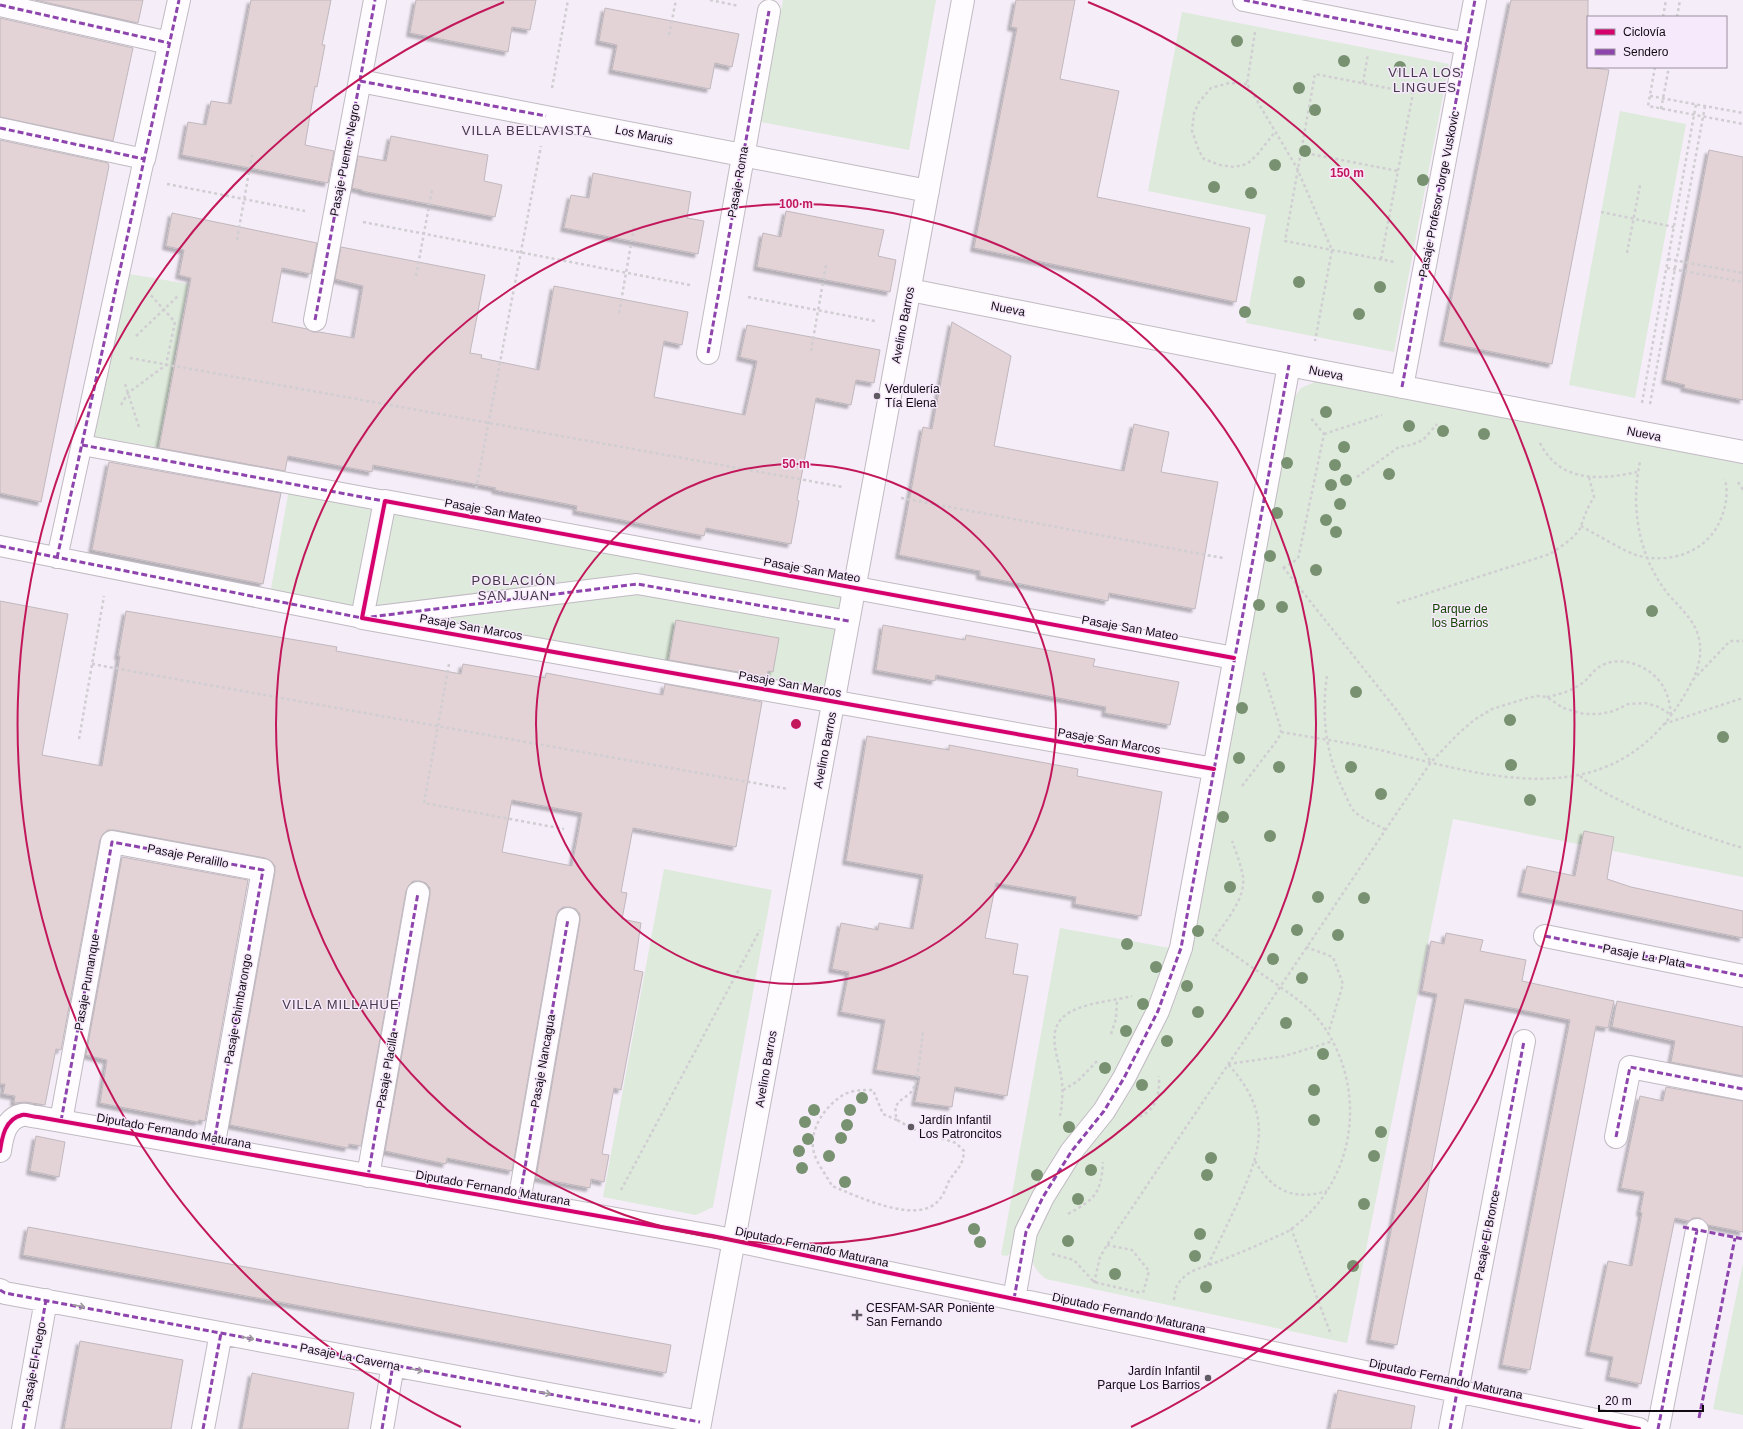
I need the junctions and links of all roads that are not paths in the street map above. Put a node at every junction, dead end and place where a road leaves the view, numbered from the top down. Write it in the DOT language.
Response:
graph roads {
  1 [pos="179,0"];
  2 [pos="375,0"];
  3 [pos="963,0"];
  4 [pos="1475,0"];
  5 [pos="1251,1"];
  6 [pos="0,5"];
  7 [pos="769,11"];
  8 [pos="169,43"];
  9 [pos="1467,44"];
  10 [pos="360,81"];
  11 [pos="0,128"];
  12 [pos="743,155"];
  13 [pos="142,169"];
  14 [pos="928,190"];
  15 [pos="910,290"];
  16 [pos="315,320"];
  17 [pos="708,353"];
  18 [pos="1299,367"];
  19 [pos="1402,387"];
  20 [pos="82,445"];
  21 [pos="1743,452"];
  22 [pos="385,502"];
  23 [pos="0,546"];
  24 [pos="57,558"];
  25 [pos="854,588"];
  26 [pos="362,618"];
  27 [pos="849,621"];
  28 [pos="1234,658"];
  29 [pos="834,702"];
  30 [pos="1214,769"];
  31 [pos="112,842"];
  32 [pos="263,870"];
  33 [pos="418,893"];
  34 [pos="568,919"];
  35 [pos="1545,936"];
  36 [pos="1743,976"];
  37 [pos="1524,1041"];
  38 [pos="1743,1089"];
  39 [pos="61,1121"];
  40 [pos="1616,1137"];
  41 [pos="213,1148"];
  42 [pos="0,1151"];
  43 [pos="368,1176"];
  44 [pos="518,1202"];
  45 [pos="1697,1230"];
  46 [pos="734,1240"];
  47 [pos="0,1290"];
  48 [pos="1014,1299"];
  49 [pos="46,1300"];
  50 [pos="222,1333"];
  51 [pos="393,1365"];
  52 [pos="1457,1391"];
  53 [pos="699,1425"];
  54 [pos="22,1429"];
  55 [pos="203,1429"];
  56 [pos="382,1429"];
  57 [pos="1450,1429"];
  58 [pos="1639,1429"];
  59 [pos="1658,1429"];
  1 -- 8 [label="street"];
  2 -- 10 [label="street, Pasaje Puente Negro"];
  3 -- 14 [label="street, Avelino Barros"];
  4 -- 9 [label="street, Pasaje Profesor Jorge Vuskovic"];
  5 -- 9 [label="street"];
  6 -- 8 [label="street"];
  7 -- 12 [label="street, Pasaje Roma"];
  8 -- 13 [label="street"];
  9 -- 19 [label="street, Pasaje Profesor Jorge Vuskovic"];
  10 -- 12 [label="street, Los Maruis"];
  10 -- 16 [label="street, Pasaje Puente Negro"];
  11 -- 13 [label="street"];
  12 -- 14 [label="street, Los Maruis"];
  12 -- 17 [label="street, Pasaje Roma"];
  13 -- 20 [label="street"];
  14 -- 15 [label="street, Avelino Barros"];
  15 -- 18 [label="street, Nueva"];
  15 -- 25 [label="street, Avelino Barros"];
  18 -- 19 [label="street, Nueva"];
  18 -- 28 [label="street"];
  19 -- 21 [label="street, Nueva"];
  20 -- 22 [label="street"];
  20 -- 24 [label="street"];
  22 -- 25 [label="street, Pasaje San Mateo"];
  22 -- 26 [label="street"];
  23 -- 24 [label="street"];
  24 -- 26 [label="street"];
  25 -- 27 [label="street, Avelino Barros"];
  25 -- 28 [label="street, Pasaje San Mateo"];
  26 -- 27 [label="street"];
  26 -- 29 [label="street, Pasaje San Marcos"];
  27 -- 29 [label="street, Avelino Barros"];
  28 -- 30 [label="street"];
  29 -- 30 [label="street, Pasaje San Marcos"];
  29 -- 46 [label="street, Avelino Barros"];
  30 -- 48 [label="street"];
  31 -- 32 [label="street, Pasaje Peralillo"];
  31 -- 39 [label="street, Pasaje Pumanque"];
  32 -- 41 [label="street, Pasaje Chimbarongo"];
  33 -- 43 [label="street, Pasaje Placilla"];
  34 -- 44 [label="street, Pasaje Nancagua"];
  35 -- 36 [label="street, Pasaje La Plata"];
  37 -- 52 [label="street, Pasaje El Bronce"];
  38 -- 40 [label="street"];
  39 -- 41 [label="street, Diputado Fernando Maturana"];
  39 -- 42 [label="street, Diputado Fernando Maturana"];
  41 -- 43 [label="street, Diputado Fernando Maturana"];
  43 -- 44 [label="street, Diputado Fernando Maturana"];
  44 -- 46 [label="street, Diputado Fernando Maturana"];
  45 -- 59 [label="street"];
  46 -- 48 [label="street, Diputado Fernando Maturana"];
  46 -- 53 [label="street, Avelino Barros"];
  47 -- 49 [label="street, Pasaje La Caverna"];
  48 -- 52 [label="street, Diputado Fernando Maturana"];
  49 -- 50 [label="street, Pasaje La Caverna, one-way"];
  49 -- 54 [label="street, Pasaje El Fuego"];
  50 -- 51 [label="street, Pasaje La Caverna, one-way"];
  50 -- 55 [label="street"];
  51 -- 53 [label="street, Pasaje La Caverna, one-way"];
  51 -- 56 [label="street"];
  52 -- 57 [label="street, Pasaje El Bronce"];
  52 -- 58 [label="street, Diputado Fernando Maturana"];
}
